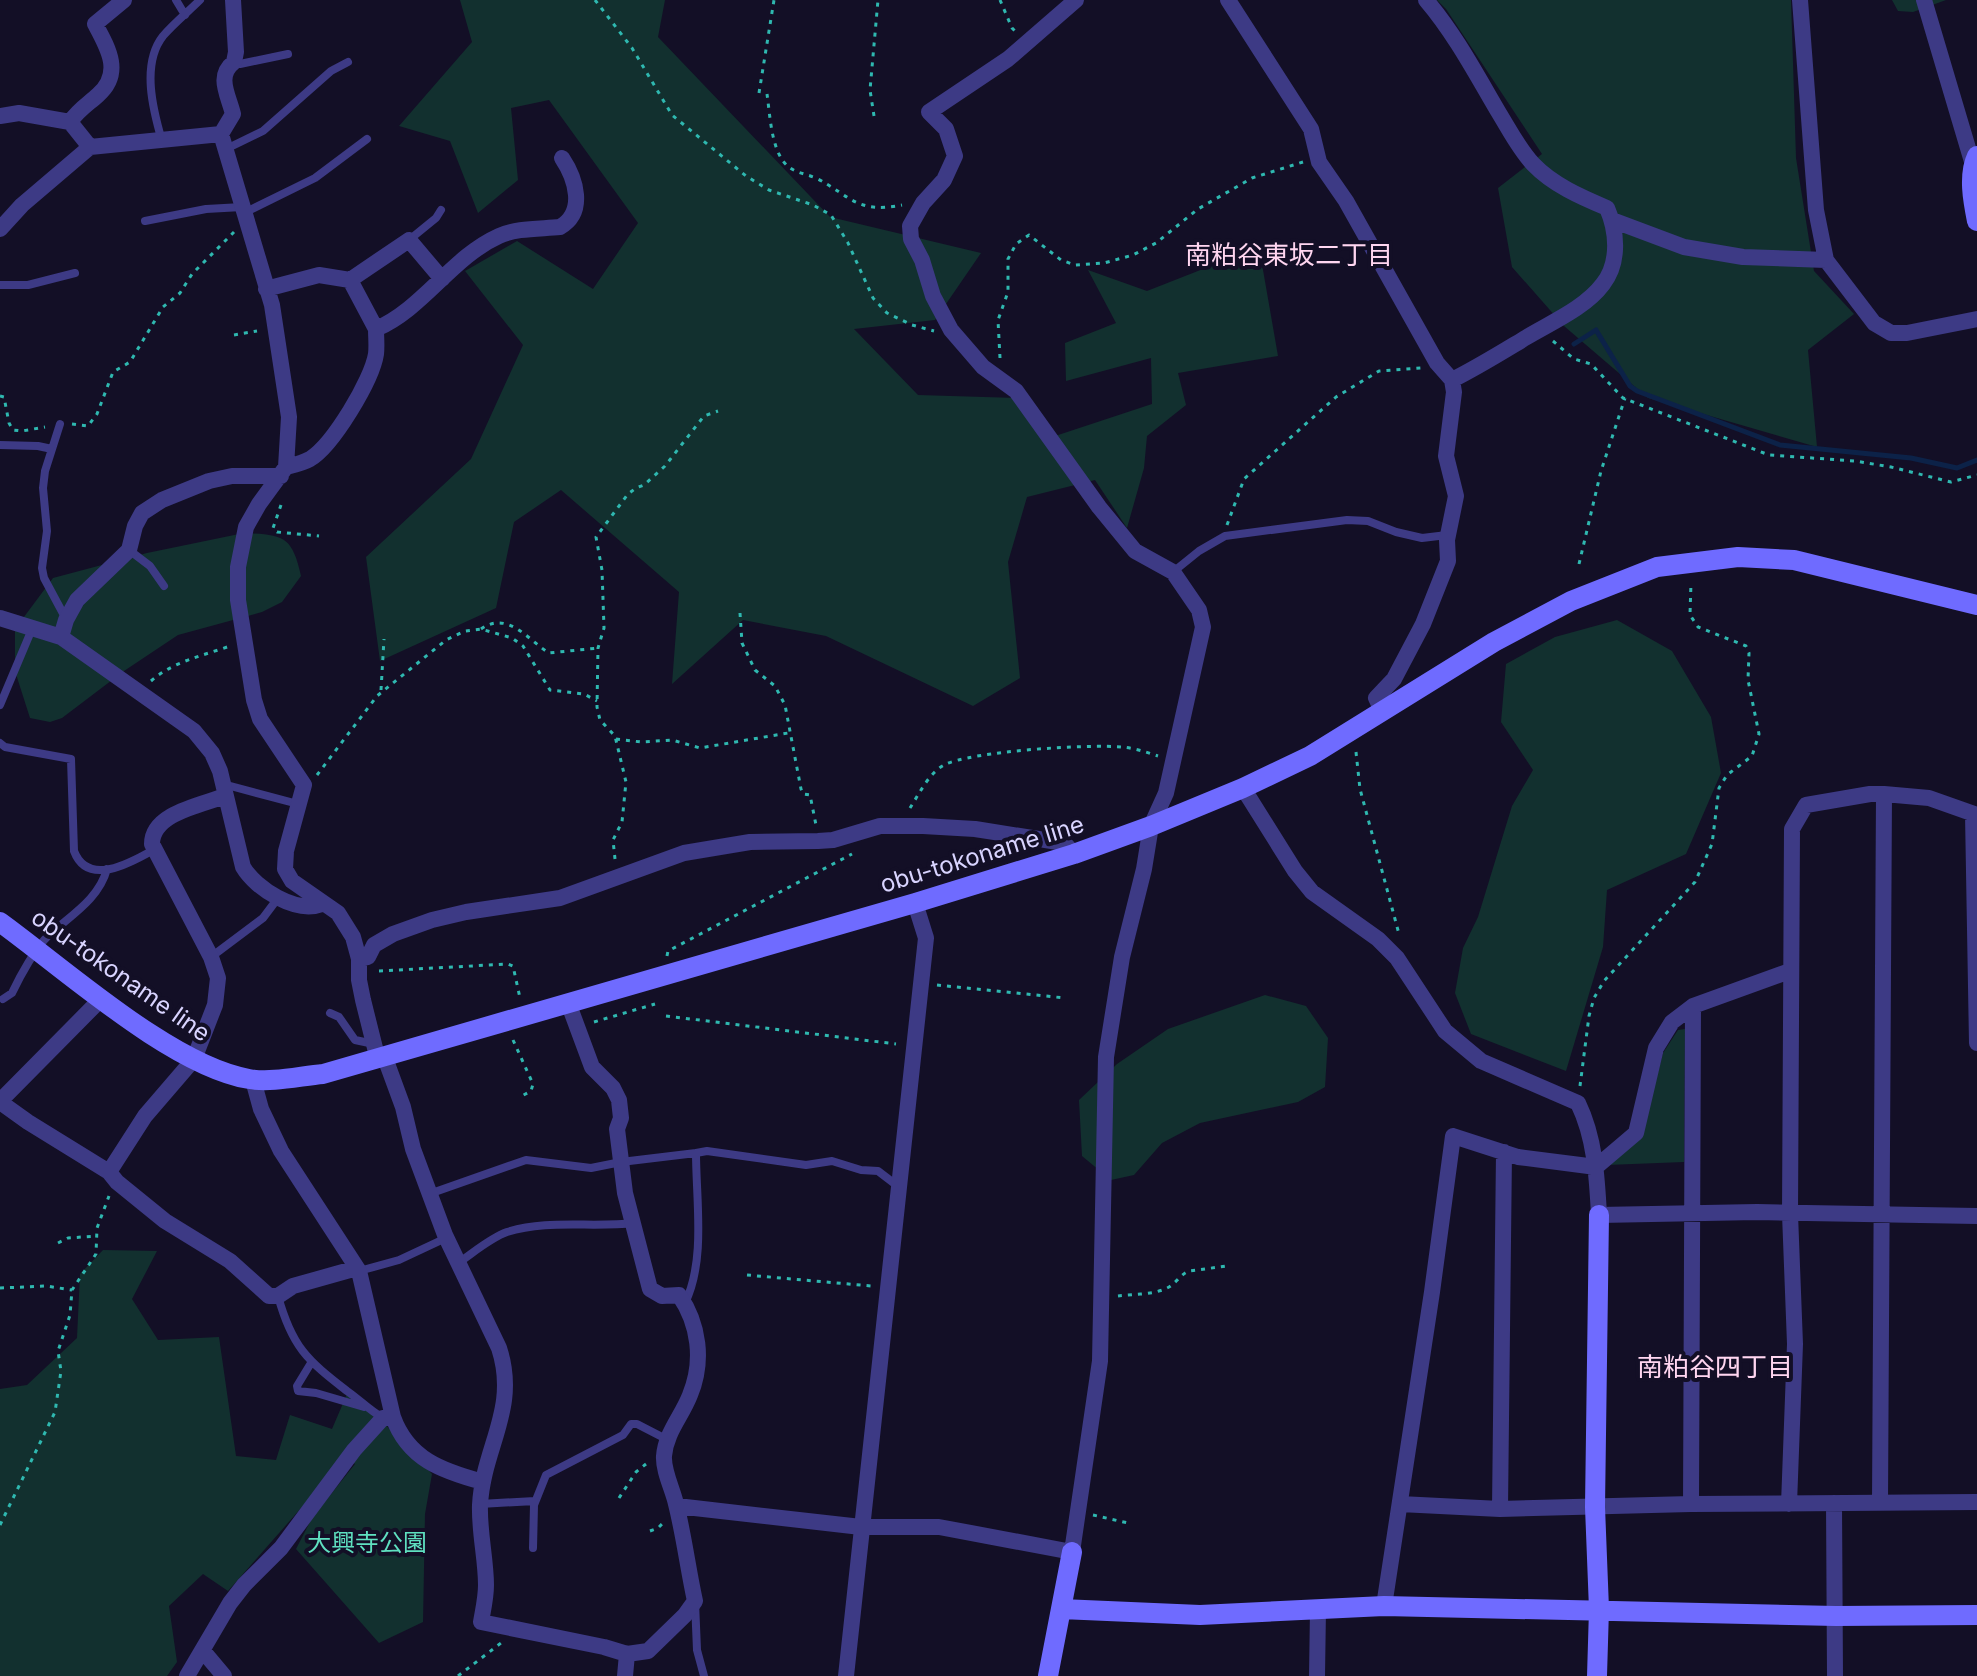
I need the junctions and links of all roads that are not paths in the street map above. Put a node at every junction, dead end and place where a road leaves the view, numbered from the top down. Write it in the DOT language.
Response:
graph roads {
  1 [pos="124,0"];
  2 [pos="176,0"];
  3 [pos="200,0"];
  4 [pos="233,0"];
  5 [pos="1076,0"];
  6 [pos="1228,0"];
  7 [pos="1426,0"];
  8 [pos="1800,0"];
  9 [pos="1924,0"];
  10 [pos="185,15"];
  11 [pos="288,54"];
  12 [pos="234,62"];
  13 [pos="348,62"];
  14 [pos="0,116"];
  15 [pos="70,122"];
  16 [pos="367,139"];
  17 [pos="163,142"];
  18 [pos="223,142"];
  19 [pos="90,147"];
  20 [pos="562,158"];
  21 [pos="1975,160"];
  22 [pos="441,210"];
  23 [pos="245,215"];
  24 [pos="1612,220"];
  25 [pos="145,221"];
  26 [pos="1977,221"];
  27 [pos="0,229"];
  28 [pos="409,240"];
  29 [pos="1826,260"];
  30 [pos="75,273"];
  31 [pos="442,279"];
  32 [pos="350,280"];
  33 [pos="0,285"];
  34 [pos="266,289"];
  35 [pos="1977,319"];
  36 [pos="376,329"];
  37 [pos="1452,380"];
  38 [pos="60,424"];
  39 [pos="0,445"];
  40 [pos="52,449"];
  41 [pos="284,471"];
  42 [pos="1448,535"];
  43 [pos="129,550"];
  44 [pos="1173,572"];
  45 [pos="164,586"];
  46 [pos="1977,605"];
  47 [pos="0,618"];
  48 [pos="66,620"];
  49 [pos="32,628"];
  50 [pos="61,637"];
  51 [pos="0,705"];
  52 [pos="1382,711"];
  53 [pos="0,743"];
  54 [pos="1243,788"];
  55 [pos="224,790"];
  56 [pos="1884,794"];
  57 [pos="299,804"];
  58 [pos="1975,814"];
  59 [pos="1151,826"];
  60 [pos="155,849"];
  61 [pos="1074,854"];
  62 [pos="107,869"];
  63 [pos="279,897"];
  64 [pos="915,903"];
  65 [pos="322,904"];
  66 [pos="0,922"];
  67 [pos="1976,925"];
  68 [pos="39,950"];
  69 [pos="211,957"];
  70 [pos="359,964"];
  71 [pos="1790,971"];
  72 [pos="102,998"];
  73 [pos="3,999"];
  74 [pos="569,1005"];
  75 [pos="1693,1006"];
  76 [pos="330,1013"];
  77 [pos="1977,1021"];
  78 [pos="1977,1043"];
  79 [pos="379,1054"];
  80 [pos="194,1059"];
  81 [pos="253,1080"];
  82 [pos="0,1102"];
  83 [pos="1504,1152"];
  84 [pos="696,1153"];
  85 [pos="621,1162"];
  86 [pos="1596,1167"];
  87 [pos="113,1177"];
  88 [pos="901,1184"];
  89 [pos="429,1194"];
  90 [pos="1694,1213"];
  91 [pos="1790,1214"];
  92 [pos="1599,1215"];
  93 [pos="1883,1216"];
  94 [pos="1977,1216"];
  95 [pos="634,1223"];
  96 [pos="446,1238"];
  97 [pos="457,1263"];
  98 [pos="358,1270"];
  99 [pos="278,1296"];
  100 [pos="685,1303"];
  101 [pos="311,1363"];
  102 [pos="365,1407"];
  103 [pos="388,1417"];
  104 [pos="668,1440"];
  105 [pos="483,1482"];
  106 [pos="535,1501"];
  107 [pos="1880,1502"];
  108 [pos="1977,1502"];
  109 [pos="1834,1503"];
  110 [pos="480,1504"];
  111 [pos="1400,1504"];
  112 [pos="1691,1504"];
  113 [pos="1789,1504"];
  114 [pos="677,1506"];
  115 [pos="1595,1507"];
  116 [pos="1500,1509"];
  117 [pos="861,1527"];
  118 [pos="533,1548"];
  119 [pos="1072,1552"];
  120 [pos="695,1601"];
  121 [pos="1384,1606"];
  122 [pos="1061,1609"];
  123 [pos="1318,1609"];
  124 [pos="1599,1609"];
  125 [pos="1977,1615"];
  126 [pos="1836,1616"];
  127 [pos="203,1651"];
  128 [pos="627,1654"];
  129 [pos="187,1676"];
  130 [pos="224,1676"];
  131 [pos="625,1676"];
  132 [pos="704,1676"];
  133 [pos="846,1676"];
  134 [pos="1048,1676"];
  135 [pos="1317,1676"];
  136 [pos="1597,1676"];
  137 [pos="1835,1676"];
  1 -- 15 [label="street"];
  2 -- 10 [label="lane"];
  3 -- 10 [label="lane"];
  4 -- 12 [label="street"];
  5 -- 44 [label="street"];
  6 -- 37 [label="street"];
  7 -- 24 [label="street"];
  8 -- 29 [label="street"];
  9 -- 21 [label="street"];
  10 -- 17 [label="lane"];
  11 -- 12 [label="lane"];
  12 -- 18 [label="street"];
  13 -- 18 [label="lane"];
  14 -- 15 [label="street"];
  15 -- 19 [label="street"];
  16 -- 23 [label="lane"];
  17 -- 18 [label="street"];
  17 -- 19 [label="street"];
  18 -- 23 [label="street"];
  19 -- 27 [label="street"];
  20 -- 31 [label="street"];
  21 -- 26 [label="main road"];
  22 -- 28 [label="lane"];
  23 -- 25 [label="lane"];
  23 -- 34 [label="street"];
  24 -- 29 [label="street"];
  24 -- 37 [label="street"];
  28 -- 31 [label="street"];
  28 -- 32 [label="street"];
  29 -- 35 [label="street"];
  30 -- 33 [label="lane"];
  31 -- 36 [label="street"];
  32 -- 34 [label="street"];
  32 -- 36 [label="street"];
  34 -- 41 [label="street"];
  36 -- 41 [label="street"];
  37 -- 42 [label="street"];
  38 -- 40 [label="lane"];
  39 -- 40 [label="lane"];
  40 -- 48 [label="lane"];
  41 -- 43 [label="street"];
  41 -- 57 [label="street"];
  42 -- 44 [label="lane"];
  42 -- 52 [label="street"];
  43 -- 45 [label="lane"];
  43 -- 48 [label="street"];
  44 -- 59 [label="street"];
  46 -- 52 [label="main road, obu-tokoname line"];
  47 -- 49 [label="street"];
  48 -- 50 [label="street"];
  49 -- 50 [label="street"];
  49 -- 51 [label="lane"];
  50 -- 55 [label="street"];
  52 -- 54 [label="main road, obu-tokoname line"];
  53 -- 62 [label="lane"];
  54 -- 59 [label="main road, obu-tokoname line"];
  54 -- 86 [label="street"];
  55 -- 57 [label="lane"];
  55 -- 60 [label="street"];
  55 -- 63 [label="street"];
  56 -- 58 [label="street"];
  56 -- 71 [label="street"];
  56 -- 93 [label="street"];
  57 -- 65 [label="street"];
  58 -- 67 [label="street"];
  59 -- 61 [label="main road, obu-tokoname line"];
  59 -- 119 [label="street"];
  60 -- 62 [label="lane"];
  60 -- 69 [label="street"];
  61 -- 64 [label="main road, obu-tokoname line"];
  61 -- 70 [label="street"];
  62 -- 68 [label="lane"];
  63 -- 65 [label="street"];
  63 -- 69 [label="lane"];
  64 -- 74 [label="main road, obu-tokoname line"];
  64 -- 88 [label="street"];
  65 -- 70 [label="street"];
  66 -- 68 [label="main road, obu-tokoname line"];
  67 -- 77 [label="street"];
  68 -- 72 [label="main road, obu-tokoname line"];
  68 -- 73 [label="lane"];
  69 -- 80 [label="street"];
  70 -- 79 [label="street"];
  71 -- 75 [label="street"];
  71 -- 91 [label="street"];
  72 -- 80 [label="main road, obu-tokoname line"];
  72 -- 82 [label="street"];
  74 -- 79 [label="main road, obu-tokoname line"];
  74 -- 85 [label="street"];
  75 -- 86 [label="street"];
  75 -- 90 [label="street"];
  76 -- 79 [label="lane"];
  77 -- 78 [label="street"];
  79 -- 81 [label="main road, obu-tokoname line"];
  79 -- 89 [label="street"];
  80 -- 81 [label="main road, obu-tokoname line"];
  80 -- 87 [label="street"];
  81 -- 98 [label="street"];
  82 -- 87 [label="street"];
  83 -- 86 [label="street"];
  83 -- 111 [label="street"];
  83 -- 116 [label="street"];
  84 -- 85 [label="lane"];
  84 -- 88 [label="lane"];
  84 -- 100 [label="lane"];
  85 -- 89 [label="lane"];
  85 -- 95 [label="street"];
  86 -- 92 [label="street"];
  87 -- 99 [label="street"];
  88 -- 117 [label="street"];
  89 -- 96 [label="street"];
  90 -- 91 [label="street"];
  90 -- 92 [label="street"];
  90 -- 112 [label="street"];
  91 -- 93 [label="street"];
  91 -- 113 [label="street"];
  92 -- 115 [label="main road"];
  93 -- 94 [label="street"];
  93 -- 107 [label="street"];
  95 -- 97 [label="lane"];
  95 -- 100 [label="street"];
  96 -- 97 [label="street"];
  96 -- 98 [label="lane"];
  97 -- 105 [label="street"];
  98 -- 99 [label="street"];
  98 -- 103 [label="street"];
  99 -- 101 [label="lane"];
  100 -- 104 [label="street"];
  101 -- 102 [label="lane"];
  101 -- 102 [label="lane"];
  102 -- 103 [label="lane"];
  103 -- 105 [label="street"];
  103 -- 127 [label="street"];
  104 -- 106 [label="lane"];
  104 -- 114 [label="street"];
  105 -- 110 [label="street"];
  106 -- 110 [label="lane"];
  106 -- 118 [label="lane"];
  107 -- 108 [label="street"];
  107 -- 109 [label="street"];
  109 -- 113 [label="street"];
  109 -- 126 [label="street"];
  110 -- 128 [label="street"];
  111 -- 116 [label="street"];
  111 -- 121 [label="street"];
  112 -- 113 [label="street"];
  112 -- 115 [label="street"];
  114 -- 117 [label="street"];
  114 -- 120 [label="street"];
  115 -- 116 [label="street"];
  115 -- 124 [label="main road"];
  117 -- 119 [label="street"];
  117 -- 133 [label="street"];
  119 -- 122 [label="main road"];
  120 -- 128 [label="street"];
  120 -- 132 [label="lane"];
  121 -- 123 [label="main road"];
  121 -- 124 [label="main road"];
  122 -- 123 [label="main road"];
  122 -- 134 [label="main road"];
  123 -- 135 [label="street"];
  124 -- 126 [label="main road"];
  124 -- 136 [label="main road"];
  125 -- 126 [label="main road"];
  126 -- 137 [label="street"];
  127 -- 129 [label="street"];
  127 -- 130 [label="street"];
  128 -- 131 [label="street"];
}
